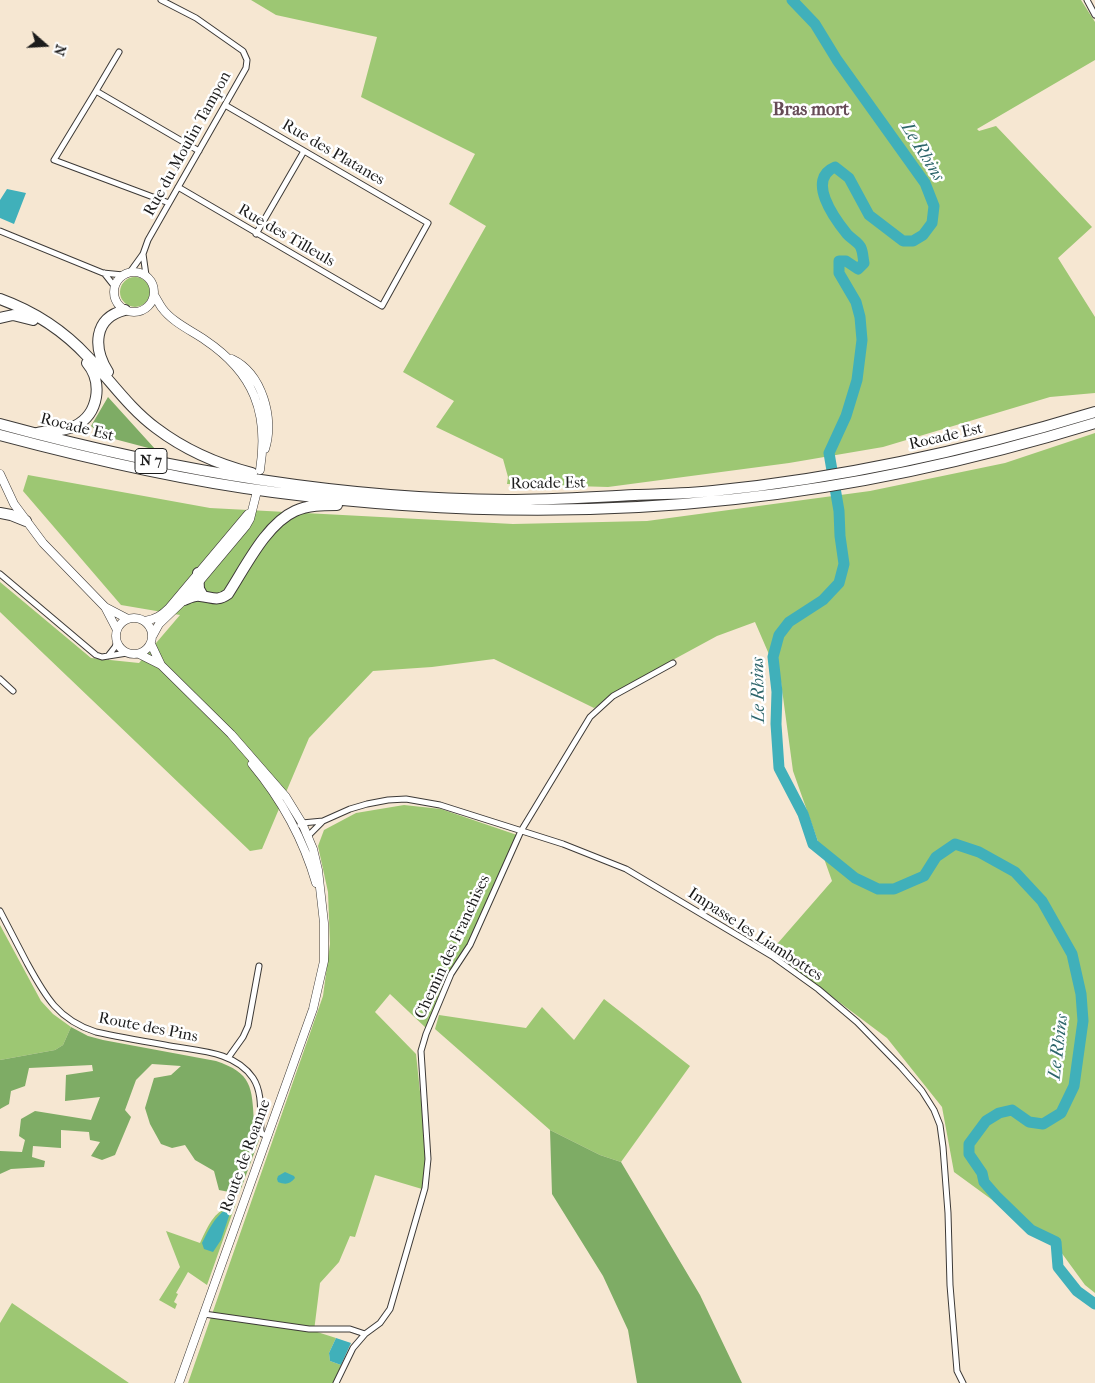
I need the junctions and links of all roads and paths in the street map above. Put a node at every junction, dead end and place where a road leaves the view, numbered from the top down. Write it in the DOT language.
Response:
graph roads {
  1 [pos="161,0"];
  2 [pos="1087,0"];
  3 [pos="1095,15"];
  4 [pos="119,52"];
  5 [pos="96,91"];
  6 [pos="225,105"];
  7 [pos="199,151"];
  8 [pos="304,151"];
  9 [pos="178,187"];
  10 [pos="169,203"];
  11 [pos="0,231"];
  12 [pos="256,234"];
  13 [pos="142,254"];
  14 [pos="103,273"];
  15 [pos="127,273"];
  16 [pos="146,276"];
  17 [pos="115,287"];
  18 [pos="154,295"];
  19 [pos="0,299"];
  20 [pos="382,306"];
  21 [pos="144,309"];
  22 [pos="125,310"];
  23 [pos="167,314"];
  24 [pos="0,318"];
  25 [pos="113,387"];
  26 [pos="1095,412"];
  27 [pos="0,424"];
  28 [pos="1095,424"];
  29 [pos="34,434"];
  30 [pos="3,439"];
  31 [pos="260,470"];
  32 [pos="0,474"];
  33 [pos="853,476"];
  34 [pos="269,481"];
  35 [pos="809,484"];
  36 [pos="256,495"];
  37 [pos="389,504"];
  38 [pos="0,513"];
  39 [pos="26,520"];
  40 [pos="0,574"];
  41 [pos="198,579"];
  42 [pos="203,596"];
  43 [pos="184,600"];
  44 [pos="105,607"];
  45 [pos="128,619"];
  46 [pos="145,621"];
  47 [pos="117,630"];
  48 [pos="152,640"];
  49 [pos="117,641"];
  50 [pos="127,653"];
  51 [pos="139,654"];
  52 [pos="108,656"];
  53 [pos="673,663"];
  54 [pos="161,665"];
  55 [pos="0,679"];
  56 [pos="13,692"];
  57 [pos="323,821"];
  58 [pos="299,829"];
  59 [pos="521,831"];
  60 [pos="308,836"];
  61 [pos="322,904"];
  62 [pos="0,911"];
  63 [pos="259,966"];
  64 [pos="228,1058"];
  65 [pos="268,1136"];
  66 [pos="204,1314"];
  67 [pos="365,1334"];
  68 [pos="179,1383"];
  69 [pos="336,1383"];
  70 [pos="963,1383"];
  1 -- 6 [label="street, Rue du Moulin Tampon"];
  2 -- 3 [label="street"];
  4 -- 5 [label="street"];
  5 -- 7 [label="street"];
  5 -- 10 [label="street"];
  6 -- 7 [label="street, Rue du Moulin Tampon"];
  6 -- 8 [label="street, Rue des Platanes"];
  7 -- 9 [label="street, Rue du Moulin Tampon"];
  8 -- 12 [label="street"];
  8 -- 20 [label="street, Rue des Platanes"];
  9 -- 10 [label="street, Rue du Moulin Tampon"];
  9 -- 12 [label="street, Rue des Tilleuls"];
  10 -- 13 [label="street, Rue du Moulin Tampon"];
  11 -- 14 [label="street"];
  12 -- 20 [label="street, Rue des Tilleuls"];
  13 -- 15 [label="street, Rue du Moulin Tampon"];
  13 -- 16 [label="street"];
  14 -- 15 [label="street"];
  14 -- 17 [label="street"];
  15 -- 16 [label="main road"];
  15 -- 17 [label="main road"];
  16 -- 18 [label="main road"];
  17 -- 22 [label="main road"];
  18 -- 21 [label="main road"];
  18 -- 23 [label="main road"];
  19 -- 25 [label="highway"];
  21 -- 22 [label="main road"];
  21 -- 23 [label="main road"];
  22 -- 25 [label="highway"];
  23 -- 31 [label="main road"];
  24 -- 29 [label="highway"];
  25 -- 34 [label="highway"];
  26 -- 33 [label="highway, Rocade Est"];
  27 -- 29 [label="highway, Rocade Est / N 7"];
  28 -- 33 [label="highway, Rocade Est"];
  29 -- 34 [label="highway, Rocade Est / N 7"];
  30 -- 37 [label="highway, Rocade Est"];
  32 -- 39 [label="main road"];
  33 -- 35 [label="highway, Rocade Est"];
  34 -- 35 [label="highway, Rocade Est"];
  35 -- 37 [label="highway, Rocade Est"];
  36 -- 41 [label="main road"];
  37 -- 42 [label="highway"];
  38 -- 39 [label="highway"];
  39 -- 44 [label="main road"];
  40 -- 52 [label="street"];
  41 -- 42 [label="highway"];
  41 -- 43 [label="main road"];
  41 -- 46 [label="main road"];
  42 -- 43 [label="highway"];
  43 -- 48 [label="main road"];
  44 -- 45 [label="main road"];
  44 -- 47 [label="main road"];
  45 -- 46 [label="main road"];
  45 -- 47 [label="main road"];
  46 -- 48 [label="main road"];
  47 -- 49 [label="main road"];
  48 -- 51 [label="main road"];
  48 -- 54 [label="main road"];
  49 -- 50 [label="main road"];
  49 -- 52 [label="street"];
  50 -- 51 [label="main road"];
  50 -- 52 [label="street"];
  51 -- 54 [label="main road"];
  53 -- 59 [label="street, Chemin des Franchises"];
  54 -- 58 [label="main road"];
  55 -- 56 [label="street"];
  57 -- 58 [label="street"];
  57 -- 59 [label="street, Impasse les Liambottes"];
  57 -- 60 [label="street"];
  58 -- 60 [label="main road"];
  58 -- 60 [label="main road"];
  58 -- 61 [label="main road"];
  59 -- 67 [label="street, Chemin des Franchises"];
  59 -- 70 [label="street, Impasse les Liambottes"];
  60 -- 61 [label="main road"];
  61 -- 65 [label="main road, Route de Roanne"];
  62 -- 64 [label="street, Route des Pins"];
  63 -- 64 [label="street"];
  64 -- 65 [label="street, Route des Pins"];
  65 -- 66 [label="main road, Route de Roanne"];
  66 -- 67 [label="street"];
  66 -- 68 [label="main road, Route de Roanne"];
  67 -- 69 [label="street, Chemin des Franchises"];
}
